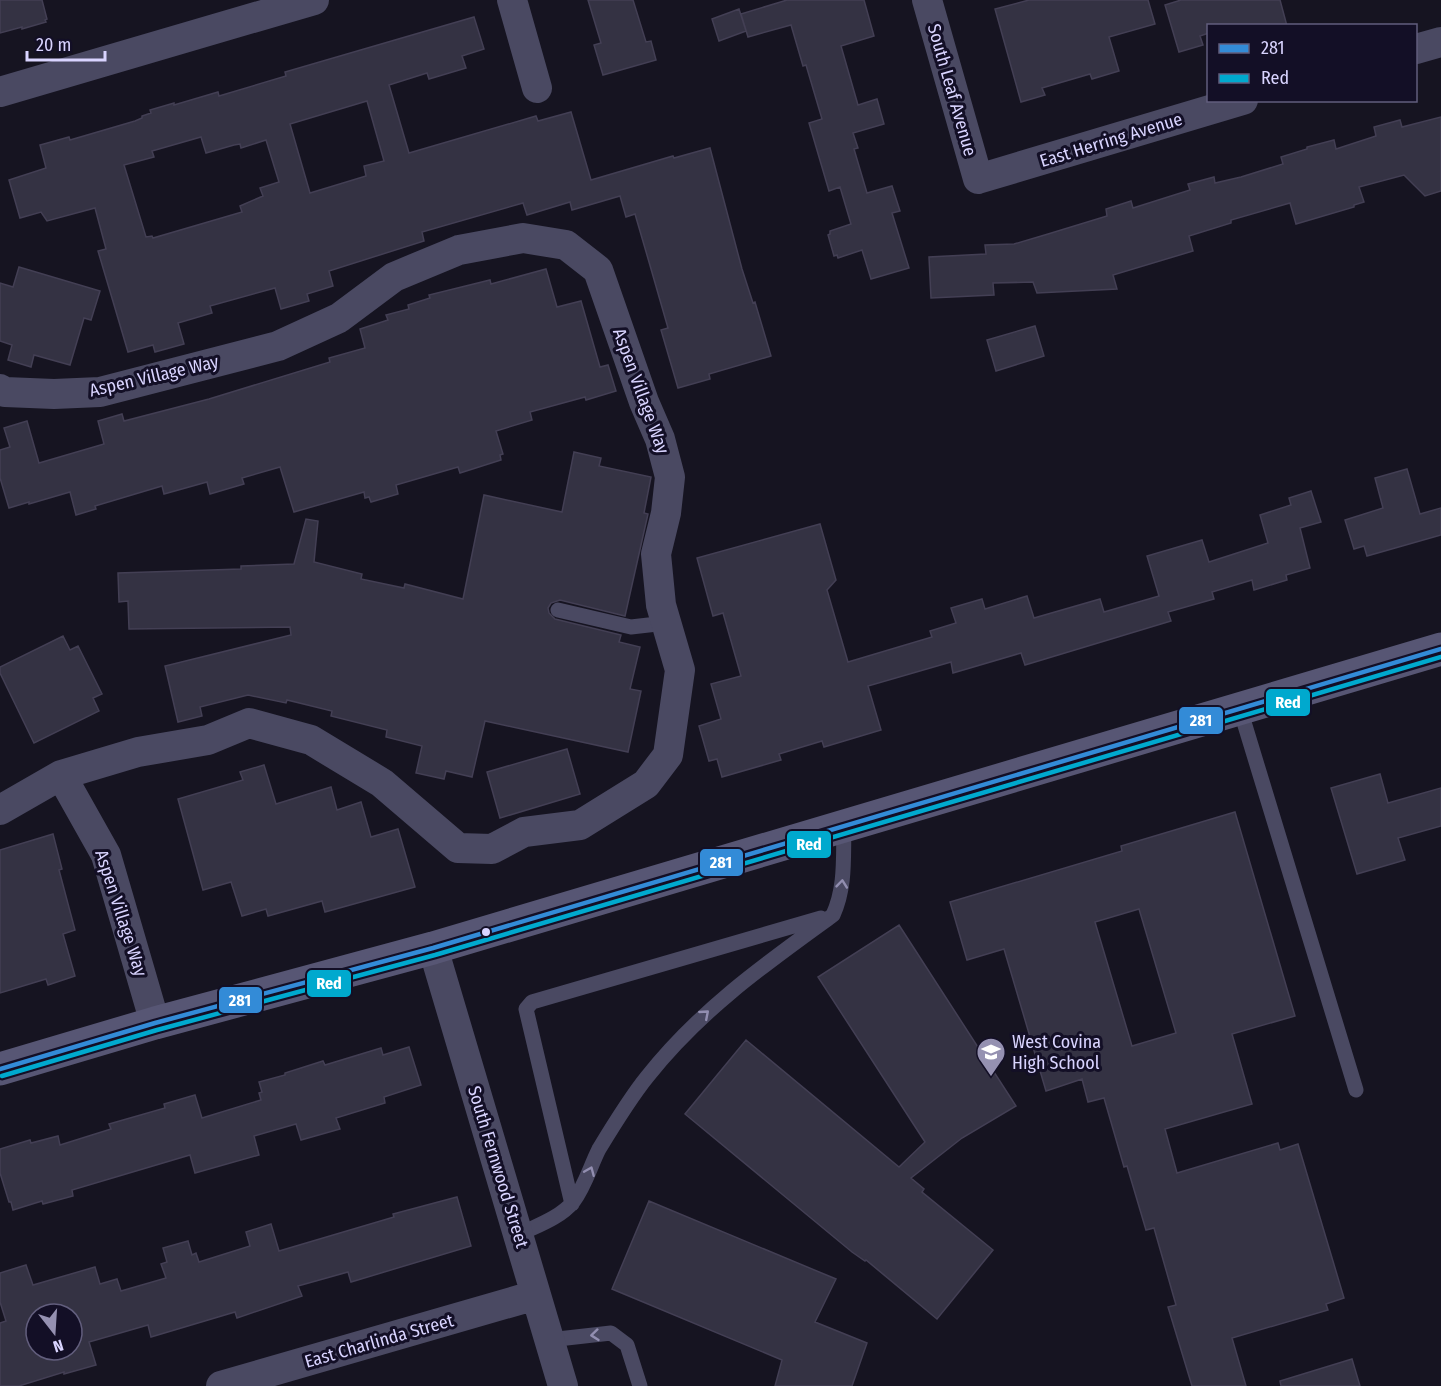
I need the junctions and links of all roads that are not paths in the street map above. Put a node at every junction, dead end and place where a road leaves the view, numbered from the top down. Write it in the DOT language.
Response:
graph roads {
  1 [pos="314,0"];
  2 [pos="512,0"];
  3 [pos="927,0"];
  4 [pos="1441,42"];
  5 [pos="1417,49"];
  6 [pos="537,88"];
  7 [pos="0,92"];
  8 [pos="1236,102"];
  9 [pos="978,179"];
  10 [pos="0,389"];
  11 [pos="558,610"];
  12 [pos="666,623"];
  13 [pos="1441,649"];
  14 [pos="1240,709"];
  15 [pos="61,775"];
  16 [pos="0,810"];
  17 [pos="844,826"];
  18 [pos="833,915"];
  19 [pos="433,948"];
  20 [pos="155,1023"];
  21 [pos="0,1069"];
  22 [pos="1356,1089"];
  23 [pos="572,1204"];
  24 [pos="518,1235"];
  25 [pos="536,1295"];
  26 [pos="549,1340"];
  27 [pos="221,1386"];
  28 [pos="563,1386"];
  29 [pos="640,1386"];
  1 -- 7 [label="street"];
  2 -- 6 [label="street"];
  3 -- 9 [label="street, South Leaf Avenue"];
  4 -- 5 [label="street"];
  8 -- 9 [label="street, East Herring Avenue"];
  10 -- 12 [label="street, Aspen Village Way"];
  11 -- 12 [label="lane"];
  12 -- 15 [label="street, Aspen Village Way"];
  13 -- 14 [label="main road"];
  14 -- 17 [label="main road"];
  14 -- 22 [label="lane"];
  15 -- 16 [label="street, Aspen Village Way"];
  15 -- 20 [label="street, Aspen Village Way"];
  18 -- 17 [label="lane, one-way"];
  17 -- 19 [label="main road"];
  23 -- 18 [label="lane, one-way"];
  18 -- 23 [label="lane"];
  19 -- 20 [label="main road"];
  19 -- 24 [label="street, South Fernwood Street"];
  20 -- 21 [label="main road"];
  23 -- 24 [label="lane"];
  24 -- 25 [label="street, South Fernwood Street"];
  25 -- 26 [label="street, South Fernwood Street"];
  25 -- 27 [label="street, East Charlinda Street"];
  26 -- 28 [label="street, South Fernwood Street"];
  29 -- 26 [label="lane, one-way"];
}
